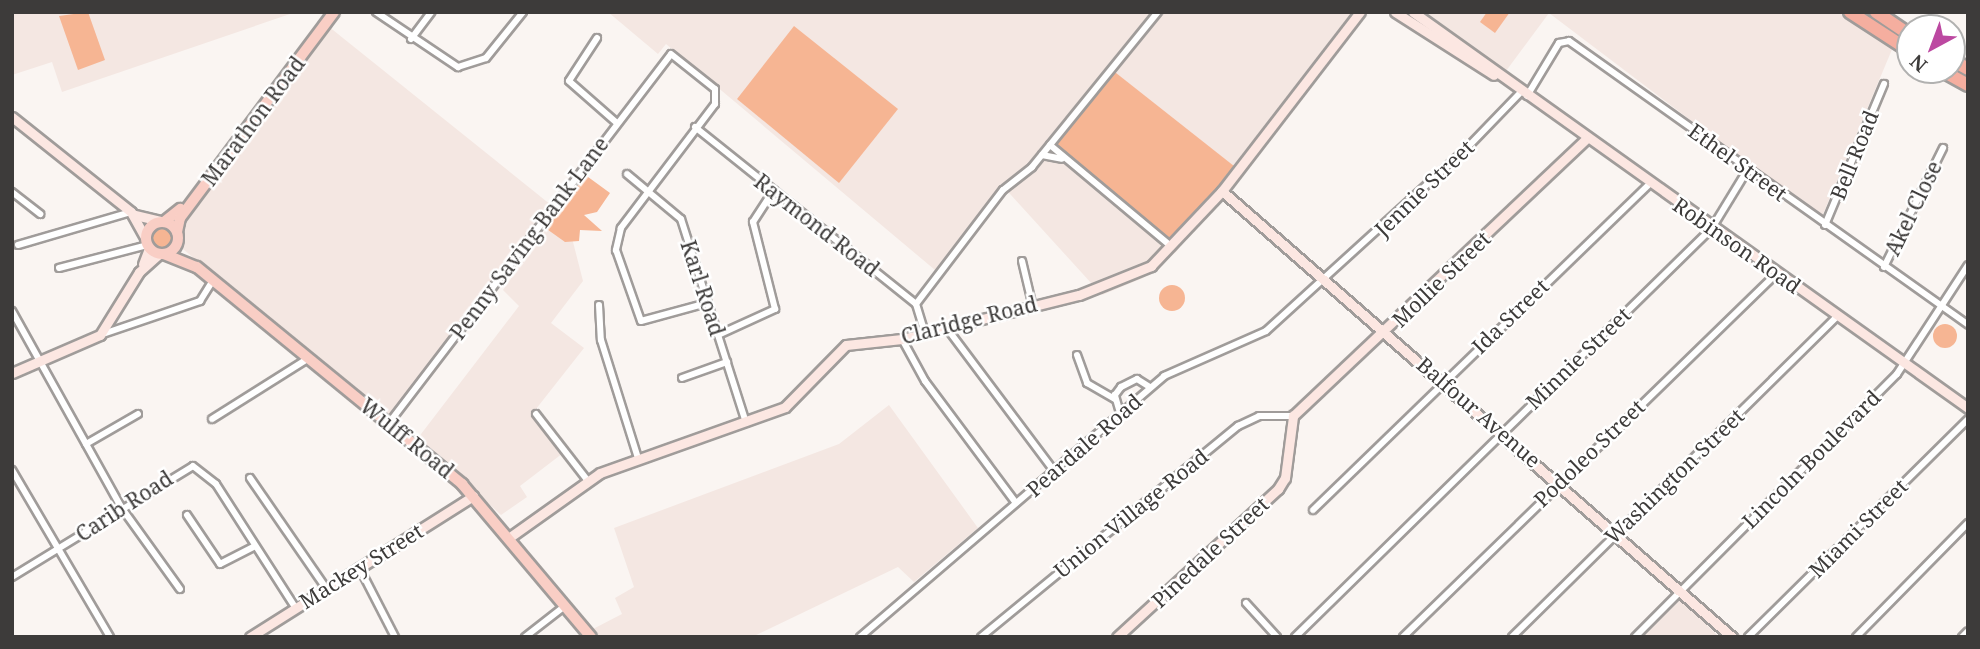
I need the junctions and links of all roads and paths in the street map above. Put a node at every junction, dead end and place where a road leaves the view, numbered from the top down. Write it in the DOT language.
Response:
graph roads {
  1 [pos="328,12"];
  2 [pos="334,12"];
  3 [pos="376,12"];
  4 [pos="431,12"];
  5 [pos="523,12"];
  6 [pos="1158,12"];
  7 [pos="1360,12"];
  8 [pos="1395,12"];
  9 [pos="1413,12"];
  10 [pos="1850,12"];
  11 [pos="1876,12"];
  12 [pos="1896,26"];
  13 [pos="411,38"];
  14 [pos="597,38"];
  15 [pos="1896,42"];
  16 [pos="1506,81"];
  17 [pos="1884,84"];
  18 [pos="1524,94"];
  19 [pos="12,117"];
  20 [pos="617,123"];
  21 [pos="695,127"];
  22 [pos="1586,139"];
  23 [pos="1050,145"];
  24 [pos="1943,148"];
  25 [pos="1042,156"];
  26 [pos="1062,159"];
  27 [pos="1748,169"];
  28 [pos="627,174"];
  29 [pos="1650,183"];
  30 [pos="648,190"];
  31 [pos="774,191"];
  32 [pos="1222,191"];
  33 [pos="12,192"];
  34 [pos="131,212"];
  35 [pos="40,214"];
  36 [pos="163,221"];
  37 [pos="1825,225"];
  38 [pos="1712,228"];
  39 [pos="178,233"];
  40 [pos="147,244"];
  41 [pos="18,245"];
  42 [pos="1173,247"];
  43 [pos="162,254"];
  44 [pos="1022,261"];
  45 [pos="1968,265"];
  46 [pos="197,267"];
  47 [pos="1884,267"];
  48 [pos="59,268"];
  49 [pos="139,272"];
  50 [pos="1777,272"];
  51 [pos="213,280"];
  52 [pos="1325,282"];
  53 [pos="707,303"];
  54 [pos="1032,303"];
  55 [pos="916,304"];
  56 [pos="599,305"];
  57 [pos="1944,309"];
  58 [pos="12,311"];
  59 [pos="1838,316"];
  60 [pos="946,326"];
  61 [pos="1968,326"];
  62 [pos="1386,332"];
  63 [pos="925,333"];
  64 [pos="100,335"];
  65 [pos="718,335"];
  66 [pos="902,339"];
  67 [pos="1077,355"];
  68 [pos="309,358"];
  69 [pos="727,362"];
  70 [pos="1905,362"];
  71 [pos="40,363"];
  72 [pos="12,373"];
  73 [pos="682,378"];
  74 [pos="1442,381"];
  75 [pos="1150,387"];
  76 [pos="1115,399"];
  77 [pos="1968,408"];
  78 [pos="1120,413"];
  79 [pos="138,414"];
  80 [pos="536,414"];
  81 [pos="1293,416"];
  82 [pos="1968,418"];
  83 [pos="212,419"];
  84 [pos="389,423"];
  85 [pos="746,424"];
  86 [pos="1501,433"];
  87 [pos="86,444"];
  88 [pos="638,458"];
  89 [pos="12,470"];
  90 [pos="1054,471"];
  91 [pos="250,478"];
  92 [pos="588,481"];
  93 [pos="1559,481"];
  94 [pos="473,496"];
  95 [pos="1016,503"];
  96 [pos="121,507"];
  97 [pos="1313,510"];
  98 [pos="187,515"];
  99 [pos="1968,523"];
  100 [pos="1616,533"];
  101 [pos="510,537"];
  102 [pos="255,545"];
  103 [pos="55,550"];
  104 [pos="359,565"];
  105 [pos="12,577"];
  106 [pos="326,588"];
  107 [pos="180,589"];
  108 [pos="1680,590"];
  109 [pos="1246,603"];
  110 [pos="567,605"];
  111 [pos="295,607"];
  112 [pos="1968,631"];
  113 [pos="110,637"];
  114 [pos="250,637"];
  115 [pos="395,637"];
  116 [pos="525,637"];
  117 [pos="591,637"];
  118 [pos="860,637"];
  119 [pos="981,637"];
  120 [pos="1117,637"];
  121 [pos="1277,637"];
  122 [pos="1296,637"];
  123 [pos="1403,637"];
  124 [pos="1512,637"];
  125 [pos="1635,637"];
  126 [pos="1732,637"];
  127 [pos="1748,637"];
  128 [pos="1856,637"];
  129 [pos="1962,637"];
  1 -- 36 [label="main road, Marathon Road"];
  2 -- 39 [label="main road, Marathon Road"];
  3 -- 13 [label="street"];
  4 -- 13 [label="street"];
  5 -- 13 [label="street"];
  6 -- 23 [label="street"];
  7 -- 32 [label="street, Claridge Road"];
  8 -- 16 [label="street, Robinson Road"];
  9 -- 16 [label="street, Robinson Road"];
  10 -- 15 [label="highway"];
  11 -- 12 [label="highway"];
  14 -- 20 [label="street"];
  16 -- 18 [label="street, Robinson Road"];
  17 -- 37 [label="street, Bell Road"];
  18 -- 22 [label="street, Robinson Road"];
  18 -- 27 [label="street, Ethel Street"];
  18 -- 52 [label="street, Jennie Street"];
  19 -- 34 [label="street"];
  20 -- 21 [label="street, Penny Saving Bank Lane"];
  20 -- 84 [label="street, Penny Saving Bank Lane"];
  21 -- 30 [label="street"];
  21 -- 31 [label="street, Raymond Road"];
  22 -- 29 [label="street, Robinson Road"];
  22 -- 62 [label="street, Mollie Street"];
  23 -- 25 [label="street"];
  23 -- 26 [label="street"];
  24 -- 47 [label="street, Akel Close"];
  25 -- 26 [label="street"];
  25 -- 55 [label="street"];
  26 -- 42 [label="street"];
  27 -- 37 [label="street, Ethel Street"];
  27 -- 38 [label="street, Minnie Street"];
  28 -- 30 [label="street, Karl Road"];
  29 -- 38 [label="street, Robinson Road"];
  29 -- 74 [label="street, Ida Street"];
  30 -- 53 [label="street, Karl Road"];
  30 -- 53 [label="street"];
  31 -- 55 [label="street, Raymond Road"];
  31 -- 65 [label="street"];
  32 -- 42 [label="street, Claridge Road"];
  32 -- 52 [label="street, Balfour Avenue"];
  33 -- 35 [label="street"];
  34 -- 36 [label="street"];
  34 -- 40 [label="street"];
  34 -- 41 [label="street"];
  36 -- 39 [label="main road"];
  36 -- 40 [label="main road"];
  37 -- 47 [label="street, Ethel Street"];
  38 -- 50 [label="street, Robinson Road"];
  38 -- 86 [label="street, Minnie Street"];
  39 -- 43 [label="main road"];
  39 -- 46 [label="main road, Wulff Road"];
  40 -- 43 [label="main road"];
  40 -- 48 [label="street"];
  40 -- 49 [label="street"];
  42 -- 54 [label="street, Claridge Road"];
  43 -- 46 [label="main road, Wulff Road"];
  43 -- 49 [label="street"];
  44 -- 54 [label="street"];
  45 -- 57 [label="street, Lincoln Boulevard"];
  46 -- 51 [label="main road, Wulff Road"];
  47 -- 57 [label="street, Ethel Street"];
  49 -- 64 [label="street"];
  50 -- 59 [label="street, Robinson Road"];
  50 -- 93 [label="street, Podoleo Street"];
  51 -- 64 [label="street"];
  51 -- 68 [label="main road, Wulff Road"];
  52 -- 62 [label="street, Balfour Avenue"];
  52 -- 75 [label="street, Peardale Road"];
  53 -- 65 [label="street, Karl Road"];
  54 -- 60 [label="street, Claridge Road"];
  55 -- 63 [label="street"];
  56 -- 88 [label="street"];
  57 -- 61 [label="street, Ethel Street"];
  57 -- 70 [label="street, Lincoln Boulevard"];
  58 -- 71 [label="street"];
  59 -- 70 [label="street, Robinson Road"];
  59 -- 100 [label="street, Washington Street"];
  60 -- 63 [label="street, Claridge Road"];
  60 -- 90 [label="street"];
  62 -- 74 [label="street, Balfour Avenue"];
  62 -- 81 [label="street, Mollie Street"];
  63 -- 66 [label="street, Claridge Road"];
  64 -- 71 [label="street"];
  65 -- 69 [label="street, Karl Road"];
  66 -- 85 [label="street, Claridge Road"];
  66 -- 95 [label="street"];
  67 -- 76 [label="street"];
  68 -- 83 [label="street"];
  68 -- 84 [label="main road, Wulff Road"];
  69 -- 73 [label="street"];
  69 -- 85 [label="street, Karl Road"];
  70 -- 77 [label="street, Robinson Road"];
  70 -- 108 [label="street, Lincoln Boulevard"];
  71 -- 72 [label="street"];
  71 -- 87 [label="street"];
  74 -- 86 [label="street, Balfour Avenue"];
  74 -- 97 [label="street, Ida Street"];
  75 -- 76 [label="street"];
  75 -- 78 [label="street, Peardale Road"];
  76 -- 78 [label="street"];
  78 -- 90 [label="street, Peardale Road"];
  79 -- 87 [label="street"];
  80 -- 92 [label="street"];
  81 -- 119 [label="street, Union Village Road"];
  81 -- 120 [label="street, Pinedale Street"];
  82 -- 127 [label="street, Miami Street"];
  84 -- 94 [label="main road, Wulff Road"];
  85 -- 88 [label="street, Claridge Road"];
  86 -- 93 [label="street, Balfour Avenue"];
  86 -- 122 [label="street, Minnie Street"];
  87 -- 96 [label="street"];
  88 -- 92 [label="street, Claridge Road"];
  89 -- 103 [label="street"];
  90 -- 95 [label="street, Peardale Road"];
  91 -- 106 [label="street"];
  92 -- 101 [label="street, Claridge Road"];
  93 -- 100 [label="street, Balfour Avenue"];
  93 -- 123 [label="street, Podoleo Street"];
  94 -- 101 [label="main road, Wulff Road"];
  94 -- 104 [label="street, Mackey Street"];
  95 -- 118 [label="street, Peardale Road"];
  96 -- 102 [label="street, Carib Road"];
  96 -- 103 [label="street, Carib Road"];
  96 -- 107 [label="street"];
  98 -- 102 [label="street"];
  99 -- 128 [label="street"];
  100 -- 108 [label="street, Balfour Avenue"];
  100 -- 124 [label="street, Washington Street"];
  101 -- 110 [label="main road, Wulff Road"];
  102 -- 111 [label="street, Carib Road"];
  103 -- 105 [label="street, Carib Road"];
  103 -- 113 [label="street"];
  104 -- 106 [label="street, Mackey Street"];
  104 -- 115 [label="street"];
  106 -- 111 [label="street, Mackey Street"];
  108 -- 125 [label="street, Lincoln Boulevard"];
  108 -- 126 [label="street, Balfour Avenue"];
  109 -- 121 [label="street"];
  110 -- 116 [label="street"];
  110 -- 117 [label="main road, Wulff Road"];
  111 -- 114 [label="street, Mackey Street"];
  112 -- 129 [label="street"];
}
